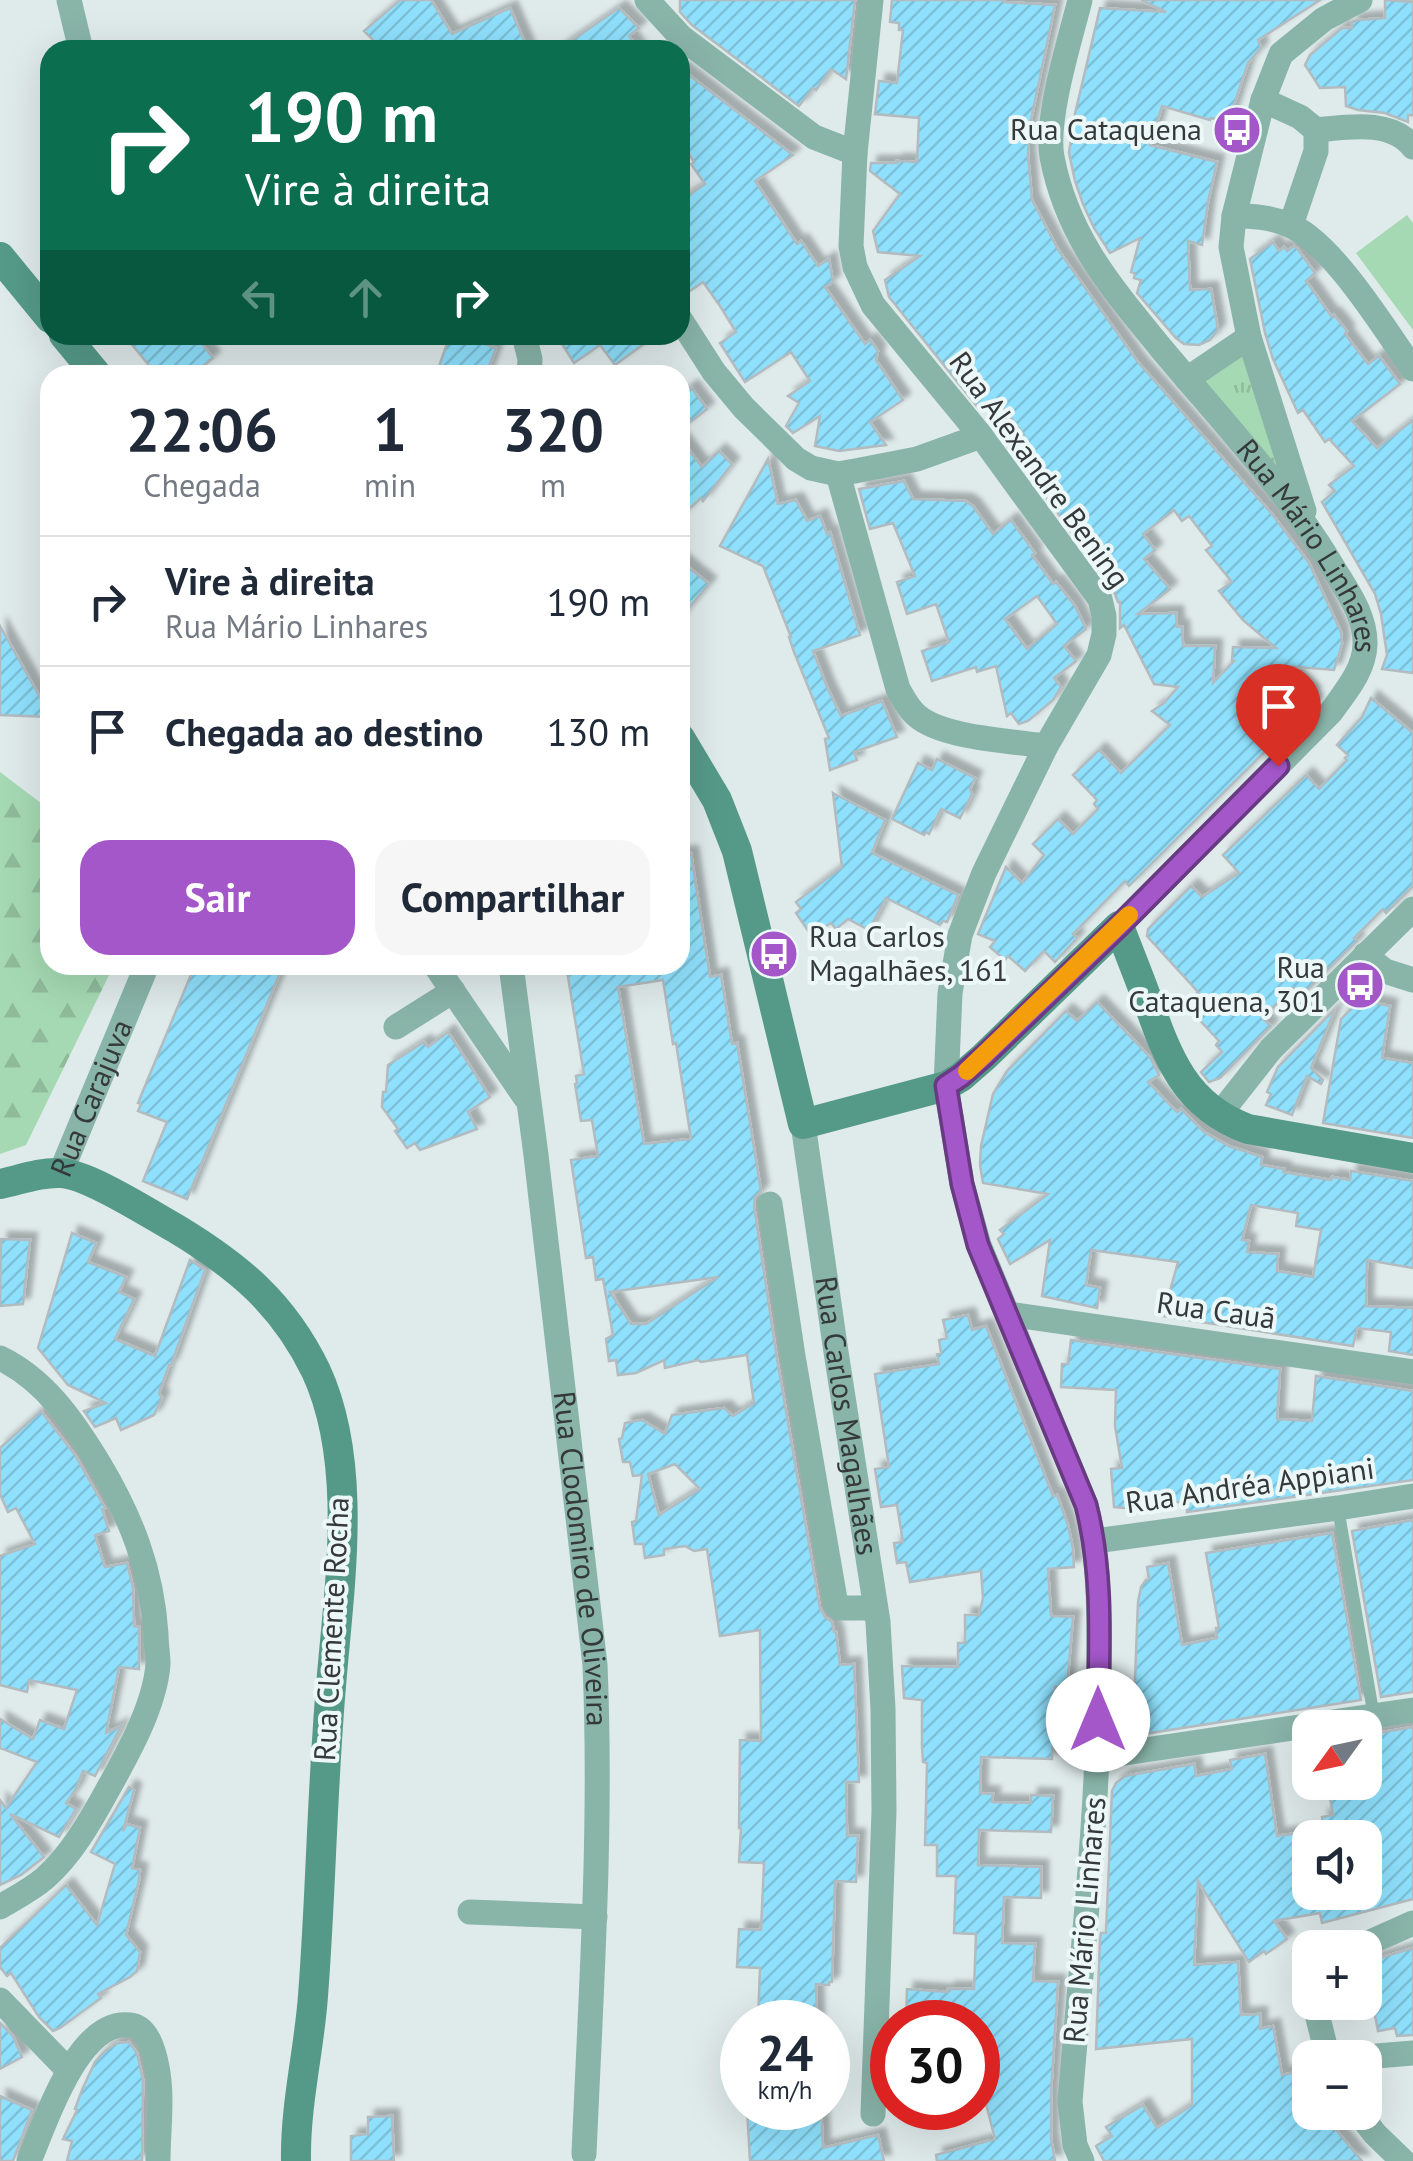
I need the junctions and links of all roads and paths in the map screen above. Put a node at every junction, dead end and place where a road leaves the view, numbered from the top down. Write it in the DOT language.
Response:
graph roads {
  1 [pos="69,0"];
  2 [pos="647,0"];
  3 [pos="871,0"];
  4 [pos="1080,0"];
  5 [pos="1360,0"];
  6 [pos="79,40"];
  7 [pos="686,40"];
  8 [pos="690,43"];
  9 [pos="1263,100"];
  10 [pos="1316,130"];
  11 [pos="1413,147"];
  12 [pos="855,152"];
  13 [pos="1234,216"];
  14 [pos="1291,225"];
  15 [pos="0,258"];
  16 [pos="40,306"];
  17 [pos="690,335"];
  18 [pos="1248,338"];
  19 [pos="72,345"];
  20 [pos="89,365"];
  21 [pos="1413,369"];
  22 [pos="1187,380"];
  23 [pos="981,436"];
  24 [pos="838,474"];
  25 [pos="1309,526"];
  26 [pos="1046,746"];
  27 [pos="690,755"];
  28 [pos="1413,909"];
  29 [pos="1119,926"];
  30 [pos="1365,955"];
  31 [pos="143,975"];
  32 [pos="442,975"];
  33 [pos="513,975"];
  34 [pos="1413,980"];
  35 [pos="453,991"];
  36 [pos="396,1027"];
  37 [pos="946,1086"];
  38 [pos="528,1101"];
  39 [pos="1219,1116"];
  40 [pos="803,1124"];
  41 [pos="1413,1158"];
  42 [pos="61,1172"];
  43 [pos="0,1184"];
  44 [pos="770,1204"];
  45 [pos="1009,1314"];
  46 [pos="0,1358"];
  47 [pos="1413,1372"];
  48 [pos="1413,1496"];
  49 [pos="1338,1508"];
  50 [pos="1095,1541"];
  51 [pos="876,1608"];
  52 [pos="1373,1710"];
  53 [pos="1413,1710"];
  54 [pos="1382,1716"];
  55 [pos="1292,1729"];
  56 [pos="1098,1757"];
  57 [pos="0,1907"];
  58 [pos="470,1912"];
  59 [pos="594,1917"];
  60 [pos="1413,1923"];
  61 [pos="1382,1937"];
  62 [pos="0,2000"];
  63 [pos="877,2000"];
  64 [pos="1413,2053"];
  65 [pos="1382,2056"];
  66 [pos="68,2071"];
  67 [pos="1373,2130"];
  68 [pos="584,2157"];
  69 [pos="29,2161"];
  70 [pos="158,2161"];
  71 [pos="296,2161"];
  72 [pos="1082,2161"];
  73 [pos="1403,2161"];
  1 -- 6 [label="street"];
  2 -- 7 [label="street"];
  3 -- 12 [label="street, Rua Alexandre Bening"];
  4 -- 22 [label="street, Rua Mário Linhares"];
  5 -- 9 [label="street"];
  8 -- 12 [label="street"];
  9 -- 10 [label="street"];
  9 -- 13 [label="street"];
  10 -- 11 [label="street"];
  10 -- 14 [label="street"];
  12 -- 23 [label="street, Rua Alexandre Bening"];
  13 -- 14 [label="street"];
  13 -- 18 [label="street"];
  14 -- 21 [label="street"];
  15 -- 16 [label="street"];
  17 -- 24 [label="street"];
  18 -- 22 [label="street"];
  18 -- 25 [label="street"];
  19 -- 20 [label="street"];
  22 -- 25 [label="street, Rua Mário Linhares"];
  23 -- 24 [label="street"];
  23 -- 26 [label="street, Rua Alexandre Bening"];
  24 -- 26 [label="street"];
  25 -- 29 [label="street, Rua Mário Linhares"];
  26 -- 37 [label="street, Rua Alexandre Bening"];
  27 -- 40 [label="street, Rua Carlos Magalhães"];
  28 -- 30 [label="street"];
  29 -- 37 [label="street, Rua Mário Linhares"];
  29 -- 39 [label="street"];
  30 -- 34 [label="street"];
  30 -- 39 [label="street"];
  31 -- 42 [label="street, Rua Carajuva"];
  32 -- 35 [label="street"];
  33 -- 38 [label="street, Rua Clodomiro de Oliveira"];
  35 -- 36 [label="street"];
  35 -- 38 [label="street"];
  37 -- 40 [label="street"];
  37 -- 45 [label="street, Rua Mário Linhares"];
  38 -- 59 [label="street, Rua Clodomiro de Oliveira"];
  39 -- 41 [label="street"];
  40 -- 51 [label="street, Rua Carlos Magalhães"];
  42 -- 43 [label="street, Rua Carajuva"];
  42 -- 71 [label="street, Rua Clemente Rocha"];
  44 -- 51 [label="street"];
  45 -- 47 [label="street, Rua Cauã"];
  45 -- 50 [label="street, Rua Mário Linhares"];
  46 -- 57 [label="street"];
  48 -- 49 [label="street, Rua Andréa Appiani"];
  49 -- 50 [label="street, Rua Andréa Appiani"];
  49 -- 52 [label="lane"];
  50 -- 56 [label="street, Rua Mário Linhares"];
  51 -- 63 [label="street, Rua Carlos Magalhães"];
  53 -- 54 [label="street"];
  55 -- 56 [label="street"];
  56 -- 72 [label="street, Rua Mário Linhares"];
  58 -- 59 [label="street"];
  59 -- 68 [label="street, Rua Clodomiro de Oliveira"];
  60 -- 61 [label="street"];
  62 -- 66 [label="street"];
  64 -- 65 [label="street"];
  66 -- 69 [label="street"];
  66 -- 70 [label="street"];
  67 -- 73 [label="street"];
}
